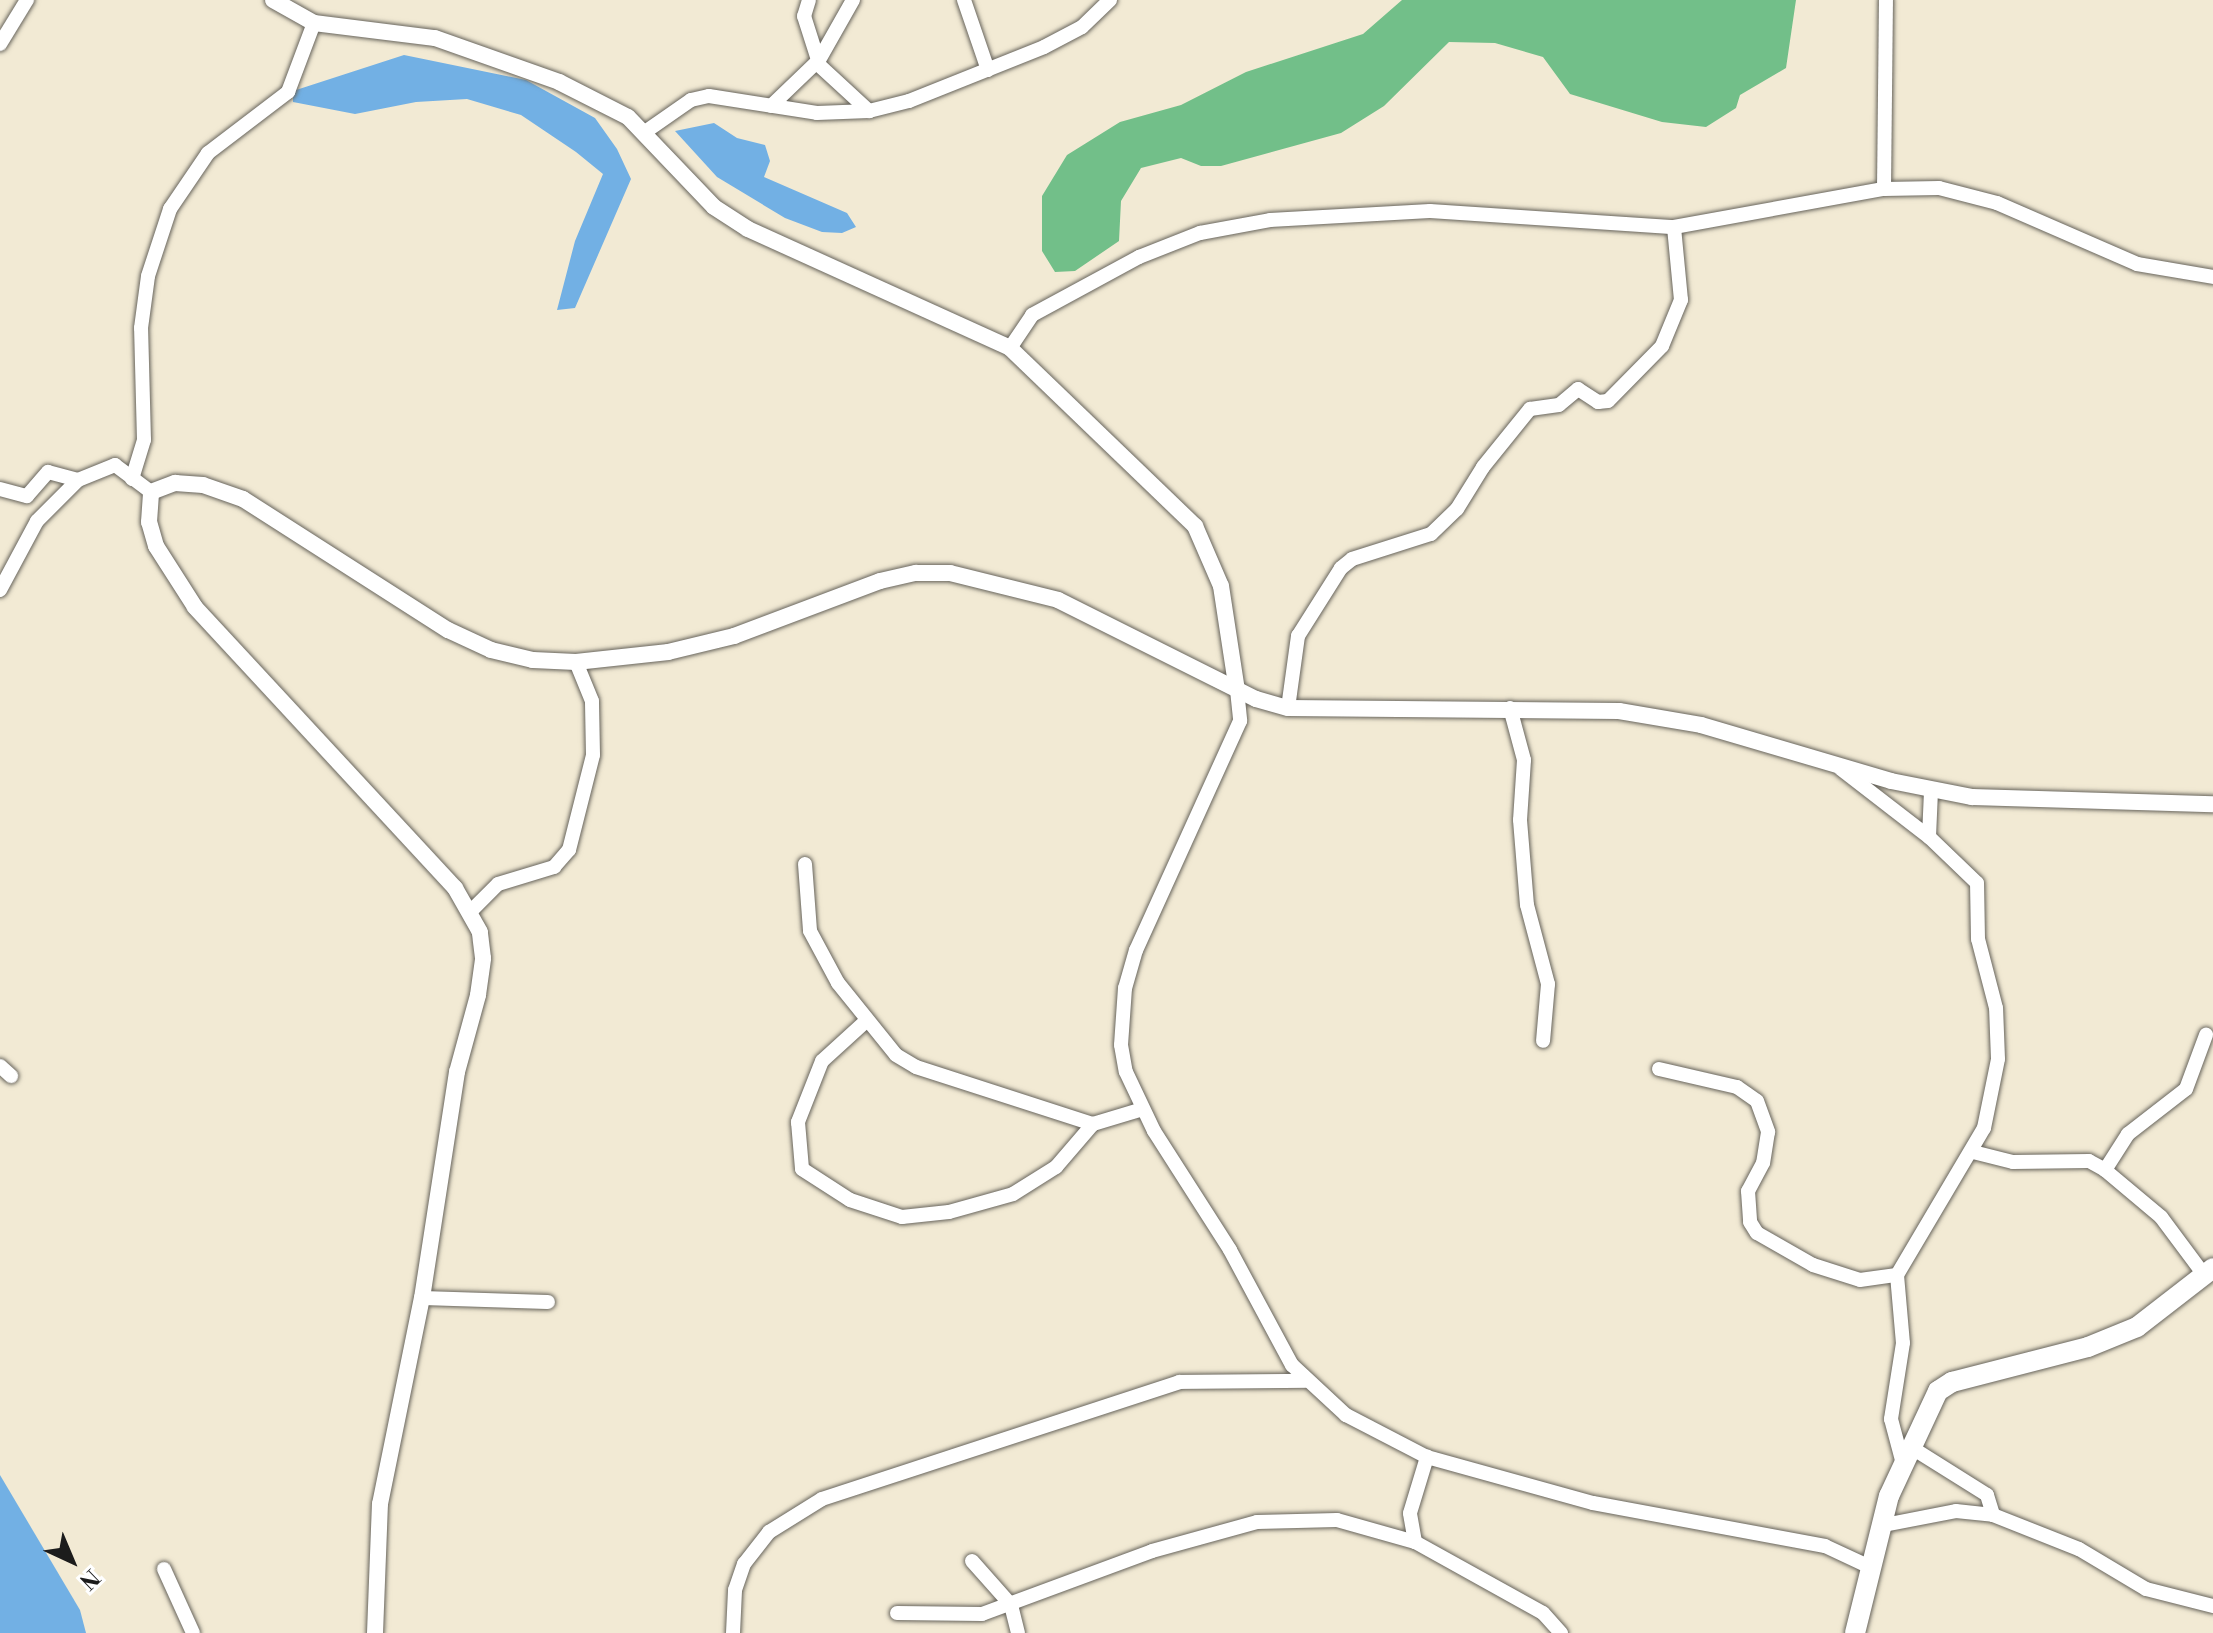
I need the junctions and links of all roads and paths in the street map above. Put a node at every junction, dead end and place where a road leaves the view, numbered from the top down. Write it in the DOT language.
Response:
graph roads {
  1 [pos="27,0"];
  2 [pos="273,0"];
  3 [pos="809,0"];
  4 [pos="853,0"];
  5 [pos="964,0"];
  6 [pos="1110,0"];
  7 [pos="1886,0"];
  8 [pos="314,23"];
  9 [pos="0,44"];
  10 [pos="819,60"];
  11 [pos="988,70"];
  12 [pos="771,106"];
  13 [pos="869,111"];
  14 [pos="645,132"];
  15 [pos="1884,189"];
  16 [pos="1674,227"];
  17 [pos="2213,277"];
  18 [pos="1010,348"];
  19 [pos="132,479"];
  20 [pos="78,480"];
  21 [pos="0,489"];
  22 [pos="151,492"];
  23 [pos="0,590"];
  24 [pos="576,662"];
  25 [pos="1237,690"];
  26 [pos="1288,708"];
  27 [pos="1510,708"];
  28 [pos="1837,766"];
  29 [pos="1931,791"];
  30 [pos="2213,804"];
  31 [pos="1929,837"];
  32 [pos="805,864"];
  33 [pos="471,911"];
  34 [pos="866,1021"];
  35 [pos="2206,1035"];
  36 [pos="1543,1041"];
  37 [pos="1659,1069"];
  38 [pos="1143,1109"];
  39 [pos="1093,1124"];
  40 [pos="1973,1152"];
  41 [pos="2105,1170"];
  42 [pos="2209,1272"];
  43 [pos="1897,1275"];
  44 [pos="422,1298"];
  45 [pos="548,1302"];
  46 [pos="1305,1381"];
  47 [pos="1906,1453"];
  48 [pos="1427,1457"];
  49 [pos="1410,1513"];
  50 [pos="1993,1515"];
  51 [pos="1879,1526"];
  52 [pos="1392,1535"];
  53 [pos="1415,1542"];
  54 [pos="972,1561"];
  55 [pos="1868,1566"];
  56 [pos="164,1569"];
  57 [pos="1011,1605"];
  58 [pos="2213,1606"];
  59 [pos="897,1613"];
  60 [pos="193,1633"];
  61 [pos="375,1633"];
  62 [pos="733,1633"];
  63 [pos="1018,1633"];
  64 [pos="1561,1633"];
  65 [pos="1855,1633"];
  1 -- 9 [label="street"];
  2 -- 8 [label="main road"];
  3 -- 10 [label="street"];
  4 -- 10 [label="street"];
  5 -- 11 [label="street"];
  6 -- 11 [label="street"];
  7 -- 15 [label="street"];
  8 -- 14 [label="main road"];
  8 -- 19 [label="street"];
  10 -- 12 [label="street"];
  10 -- 13 [label="street"];
  11 -- 13 [label="street"];
  12 -- 13 [label="street"];
  12 -- 14 [label="street"];
  14 -- 18 [label="main road"];
  15 -- 16 [label="street"];
  15 -- 17 [label="street"];
  16 -- 18 [label="street"];
  16 -- 26 [label="street"];
  18 -- 25 [label="main road"];
  19 -- 20 [label="street"];
  19 -- 22 [label="street"];
  20 -- 21 [label="street"];
  20 -- 23 [label="street"];
  22 -- 24 [label="main road"];
  22 -- 33 [label="main road"];
  24 -- 25 [label="main road"];
  24 -- 33 [label="street"];
  25 -- 26 [label="main road"];
  25 -- 38 [label="street"];
  26 -- 27 [label="main road"];
  27 -- 28 [label="main road"];
  27 -- 36 [label="street"];
  28 -- 29 [label="main road"];
  28 -- 31 [label="street"];
  29 -- 30 [label="main road"];
  29 -- 31 [label="street"];
  31 -- 40 [label="street"];
  32 -- 34 [label="street"];
  33 -- 44 [label="main road"];
  34 -- 39 [label="street"];
  34 -- 39 [label="street"];
  35 -- 41 [label="street"];
  37 -- 43 [label="street"];
  38 -- 39 [label="street"];
  38 -- 46 [label="street"];
  40 -- 41 [label="street"];
  40 -- 43 [label="street"];
  41 -- 42 [label="street"];
  42 -- 47 [label="highway"];
  43 -- 47 [label="street"];
  44 -- 45 [label="street"];
  44 -- 61 [label="main road"];
  46 -- 48 [label="street"];
  46 -- 62 [label="street"];
  47 -- 50 [label="street"];
  47 -- 51 [label="highway"];
  48 -- 49 [label="street"];
  48 -- 55 [label="street"];
  49 -- 52 [label="street"];
  49 -- 53 [label="street"];
  50 -- 51 [label="street"];
  50 -- 58 [label="street"];
  51 -- 55 [label="highway"];
  52 -- 53 [label="street"];
  52 -- 57 [label="street"];
  53 -- 64 [label="street"];
  54 -- 57 [label="street"];
  55 -- 65 [label="highway"];
  56 -- 60 [label="street"];
  57 -- 59 [label="street"];
  57 -- 63 [label="street"];
}
